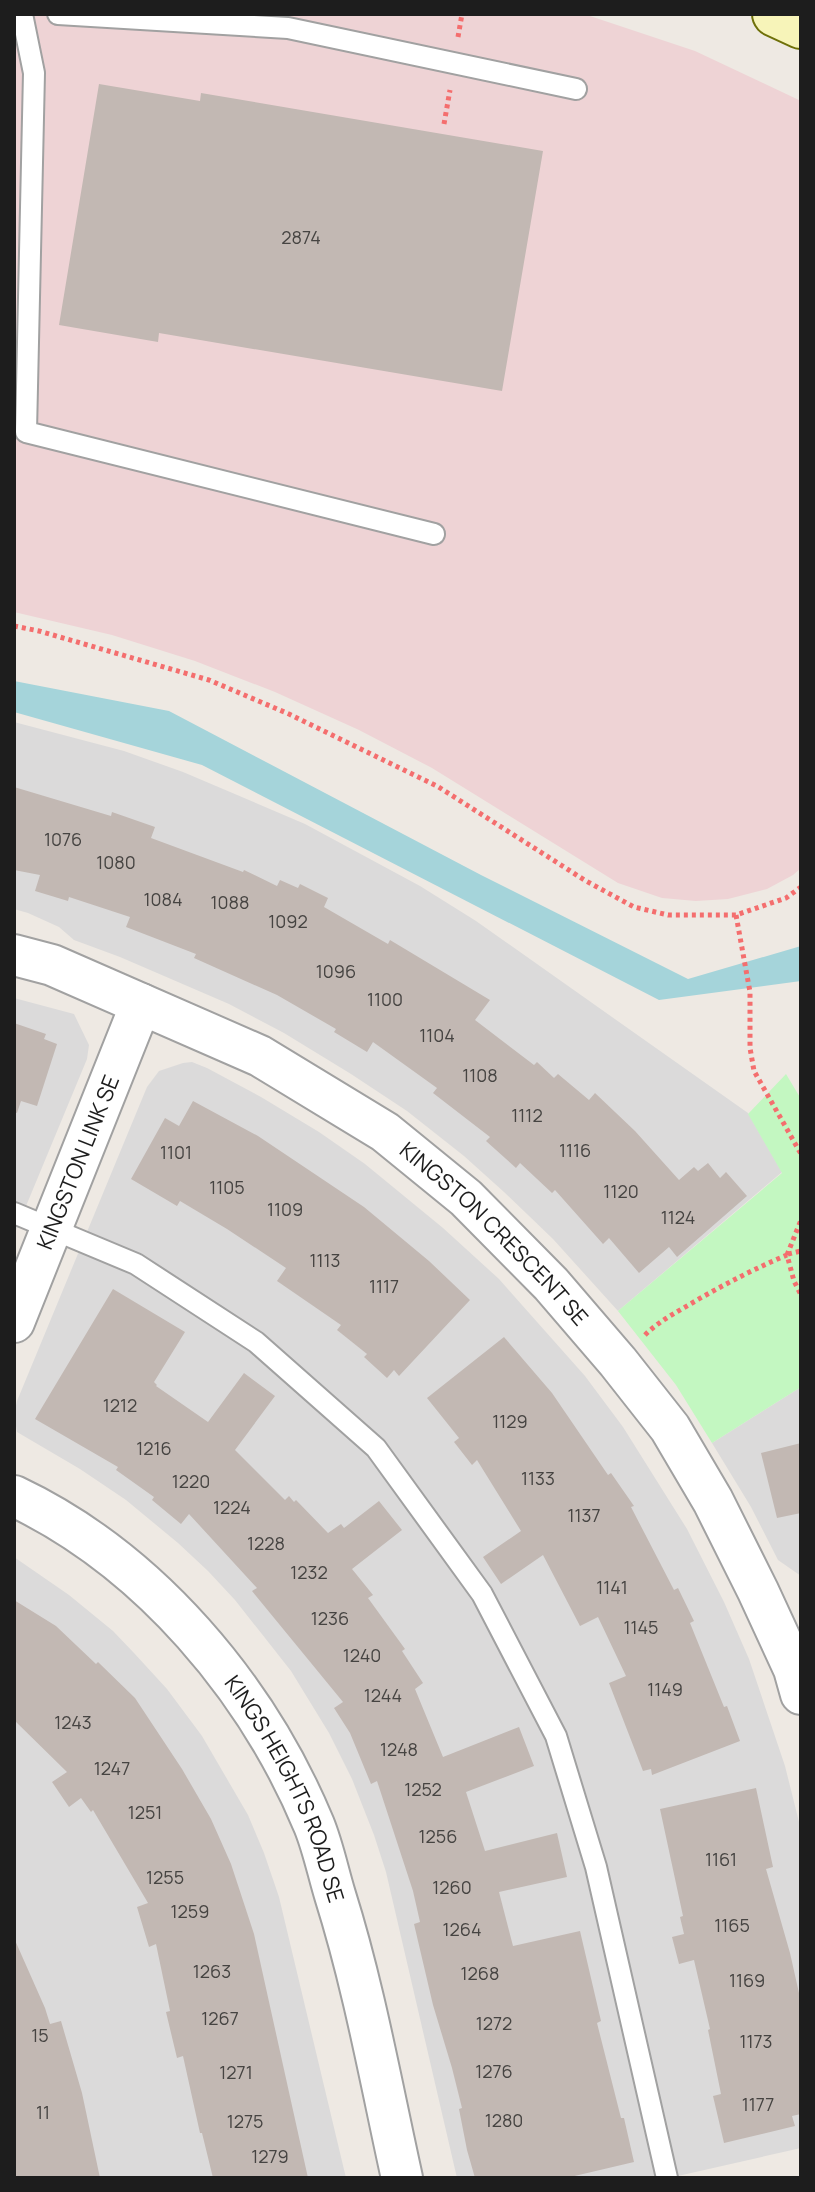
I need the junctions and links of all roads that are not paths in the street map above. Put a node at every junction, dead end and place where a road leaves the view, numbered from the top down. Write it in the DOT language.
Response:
graph roads {
  1 [pos="22,14"];
  2 [pos="58,14"];
  3 [pos="775,14"];
  4 [pos="801,26"];
  5 [pos="14,28"];
  6 [pos="576,89"];
  7 [pos="434,534"];
  8 [pos="14,955"];
  9 [pos="141,1004"];
  10 [pos="14,1213"];
  11 [pos="50,1228"];
  12 [pos="14,1322"];
  13 [pos="14,1496"];
  14 [pos="799,1676"];
  15 [pos="402,2178"];
  16 [pos="667,2178"];
  1 -- 5 [label="lane"];
  1 -- 7 [label="lane"];
  2 -- 6 [label="lane"];
  3 -- 4 [label="main road"];
  8 -- 9 [label="street, KINGSTON CRESCENT SE"];
  9 -- 11 [label="street, KINGSTON LINK SE"];
  9 -- 14 [label="street, KINGSTON CRESCENT SE"];
  10 -- 11 [label="lane"];
  11 -- 12 [label="street, KINGSTON LINK SE"];
  11 -- 16 [label="lane"];
  13 -- 15 [label="street, KINGS HEIGHTS ROAD SE"];
}
